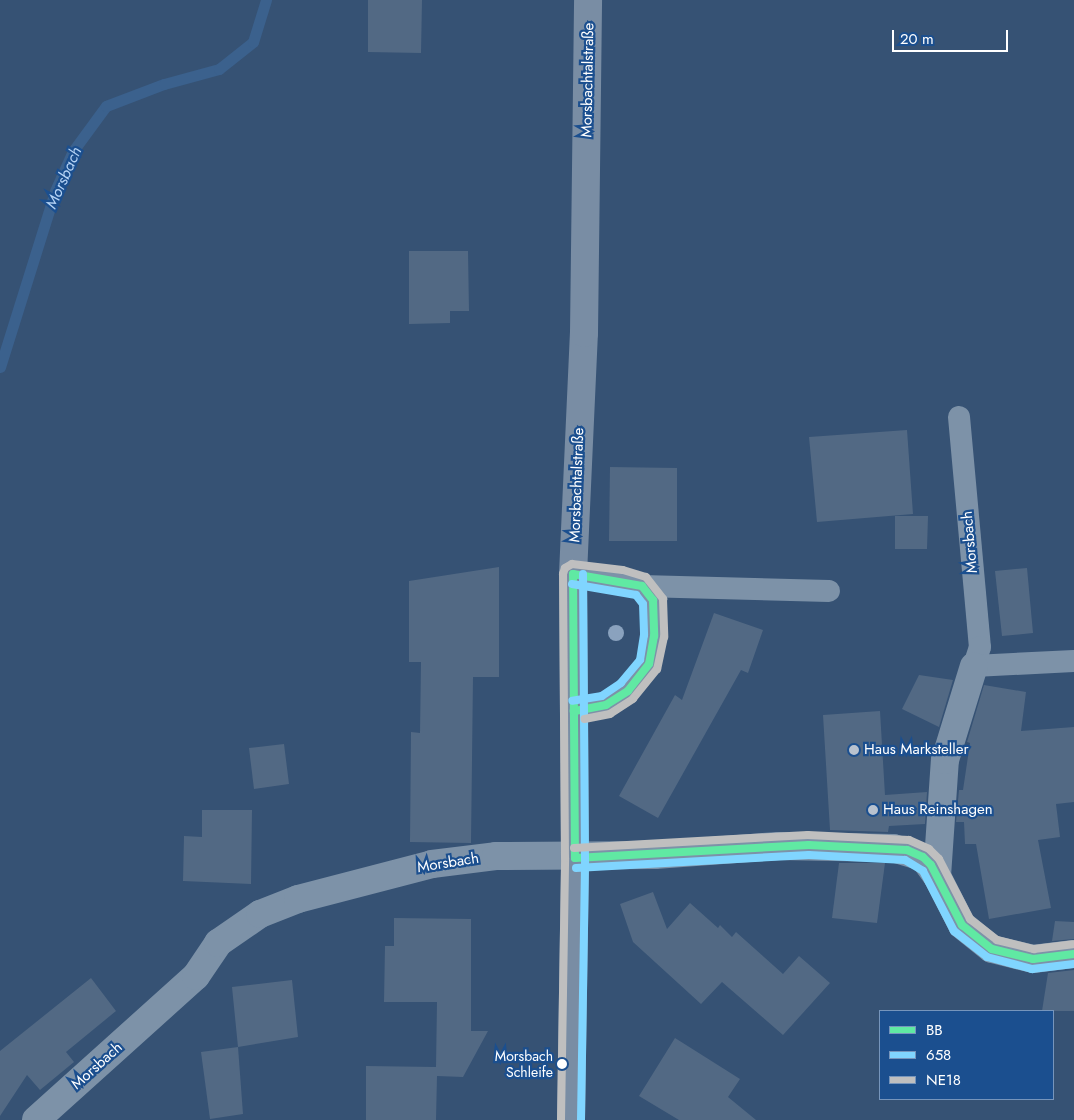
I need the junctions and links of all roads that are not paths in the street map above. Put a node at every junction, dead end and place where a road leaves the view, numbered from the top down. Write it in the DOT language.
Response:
graph roads {
  1 [pos="588,0"];
  2 [pos="959,417"];
  3 [pos="573,574"];
  4 [pos="642,586"];
  5 [pos="829,591"];
  6 [pos="1074,660"];
  7 [pos="974,666"];
  8 [pos="574,711"];
  9 [pos="575,858"];
  10 [pos="937,876"];
  11 [pos="1074,954"];
  12 [pos="36,1120"];
  13 [pos="571,1120"];
  1 -- 3 [label="main road, Morsbachtalstraße"];
  2 -- 7 [label="lane, Morsbach"];
  3 -- 4 [label="lane"];
  3 -- 8 [label="main road, Morsbachtalstraße"];
  4 -- 5 [label="lane"];
  4 -- 8 [label="lane"];
  6 -- 7 [label="lane"];
  7 -- 10 [label="street, Morsbach"];
  8 -- 9 [label="main road, Morsbachtalstraße"];
  9 -- 10 [label="street, Morsbach"];
  9 -- 12 [label="street, Morsbach"];
  9 -- 13 [label="main road, Morsbachtalstraße"];
  10 -- 11 [label="street, Morsbach"];
}
